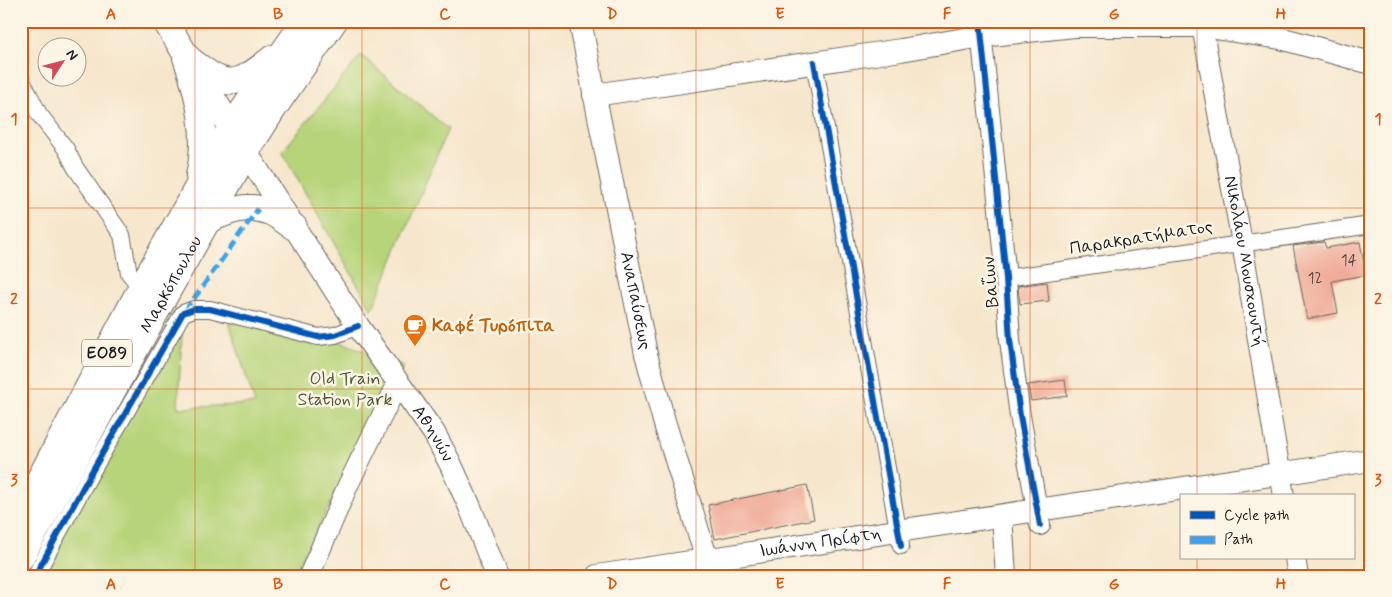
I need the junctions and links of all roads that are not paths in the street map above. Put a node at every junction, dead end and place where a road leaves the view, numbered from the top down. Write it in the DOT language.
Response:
graph roads {
  1 [pos="165,21"];
  2 [pos="304,21"];
  3 [pos="334,21"];
  4 [pos="580,21"];
  5 [pos="1202,26"];
  6 [pos="981,29"];
  7 [pos="287,46"];
  8 [pos="186,57"];
  9 [pos="814,62"];
  10 [pos="1371,63"];
  11 [pos="21,79"];
  12 [pos="594,95"];
  13 [pos="231,128"];
  14 [pos="246,152"];
  15 [pos="195,194"];
  16 [pos="208,220"];
  17 [pos="1371,224"];
  18 [pos="294,227"];
  19 [pos="1242,243"];
  20 [pos="1006,278"];
  21 [pos="141,288"];
  22 [pos="358,326"];
  23 [pos="398,383"];
  24 [pos="1371,460"];
  25 [pos="1371,475"];
  26 [pos="1283,486"];
  27 [pos="1220,494"];
  28 [pos="1245,494"];
  29 [pos="1180,499"];
  30 [pos="1180,504"];
  31 [pos="21,514"];
  32 [pos="1039,517"];
  33 [pos="1003,523"];
  34 [pos="900,538"];
  35 [pos="21,557"];
  36 [pos="1295,560"];
  37 [pos="708,571"];
  38 [pos="35,576"];
  39 [pos="309,576"];
  40 [pos="497,576"];
  41 [pos="597,576"];
  42 [pos="1006,576"];
  43 [pos="1298,576"];
  1 -- 8 [label="main road, ΕΟ89"];
  2 -- 7 [label="highway, Μαρκόπουλου"];
  3 -- 14 [label="highway, Μαρκόπουλου"];
  4 -- 12 [label="main road, Αναπαύσεως"];
  5 -- 6 [label="main road"];
  5 -- 10 [label="main road"];
  5 -- 19 [label="street, Νικολάου Μουσχουντή"];
  6 -- 9 [label="main road"];
  6 -- 20 [label="street, Βαΐων"];
  7 -- 8 [label="highway"];
  7 -- 13 [label="highway, Μαρκόπουλου"];
  8 -- 13 [label="main road, ΕΟ89"];
  8 -- 15 [label="highway, ΕΟ89"];
  9 -- 12 [label="main road"];
  9 -- 34 [label="street"];
  11 -- 21 [label="street"];
  12 -- 37 [label="main road, Αναπαύσεως"];
  13 -- 14 [label="main road, ΕΟ89"];
  13 -- 15 [label="highway, Μαρκόπουλου / ΕΟ89"];
  14 -- 16 [label="highway, Μαρκόπουλου / ΕΟ89"];
  14 -- 18 [label="main road, Αθηνών"];
  15 -- 21 [label="highway, Μαρκόπουλου / ΕΟ89"];
  16 -- 18 [label="highway"];
  16 -- 35 [label="highway, Μαρκόπουλου / ΕΟ89"];
  17 -- 19 [label="street, Παρακρατήματος"];
  18 -- 22 [label="main road, Αθηνών"];
  19 -- 20 [label="street, Παρακρατήματος"];
  19 -- 26 [label="street, Νικολάου Μουσχουντή"];
  20 -- 32 [label="street, Βαΐων"];
  21 -- 31 [label="highway, Μαρκόπουλου / ΕΟ89"];
  22 -- 23 [label="main road, Αθηνών"];
  22 -- 38 [label="street"];
  23 -- 39 [label="street"];
  23 -- 40 [label="main road, Αθηνών"];
  24 -- 26 [label="main road, Ιωάννη Πρίφτη"];
  25 -- 26 [label="main road, Ιωάννη Πρίφτη"];
  26 -- 27 [label="main road, Ιωάννη Πρίφτη"];
  26 -- 28 [label="main road, Ιωάννη Πρίφτη"];
  29 -- 32 [label="main road, Ιωάννη Πρίφτη"];
  30 -- 32 [label="main road, Ιωάννη Πρίφτη"];
  32 -- 33 [label="main road, Ιωάννη Πρίφτη"];
  33 -- 34 [label="main road, Ιωάννη Πρίφτη"];
  33 -- 42 [label="street"];
  34 -- 37 [label="main road, Ιωάννη Πρίφτη"];
  34 -- 37 [label="main road, Ιωάννη Πρίφτη"];
  36 -- 43 [label="street"];
  37 -- 41 [label="main road, Ιωάννη Πρίφτη"];
}
